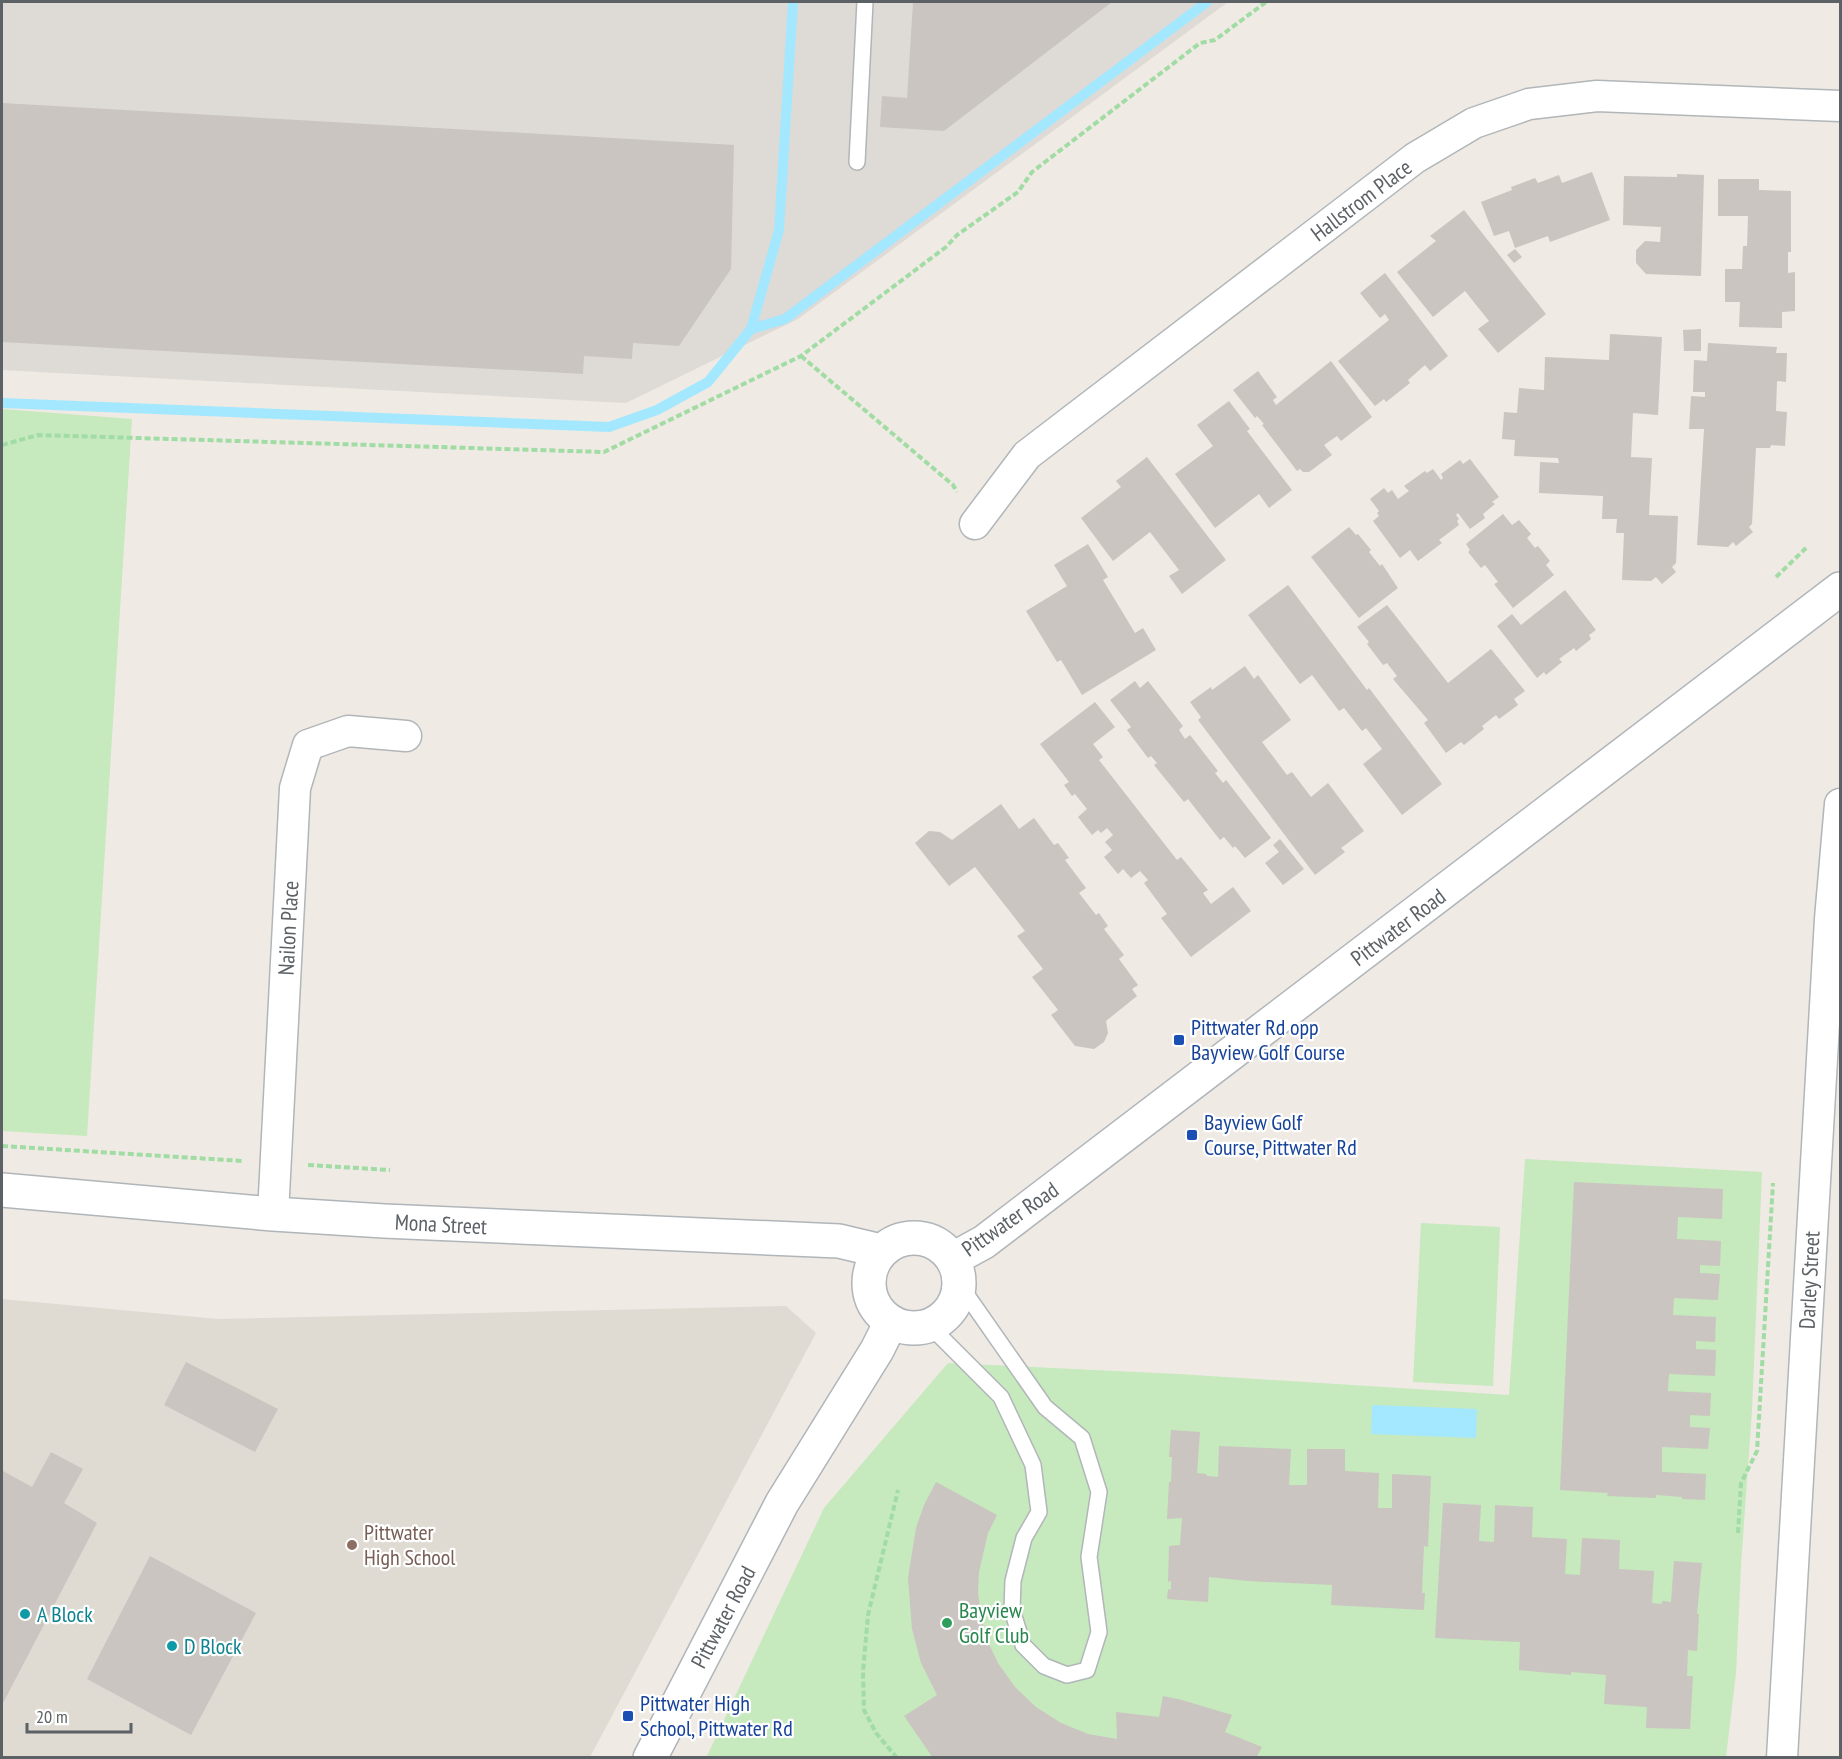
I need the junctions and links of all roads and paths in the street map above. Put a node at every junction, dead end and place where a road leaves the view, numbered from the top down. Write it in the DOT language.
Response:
graph roads {
  1 [pos="865,2"];
  2 [pos="1266,2"];
  3 [pos="1840,106"];
  4 [pos="857,162"];
  5 [pos="801,356"];
  6 [pos="2,444"];
  7 [pos="975,524"];
  8 [pos="1806,548"];
  9 [pos="1776,577"];
  10 [pos="1840,589"];
  11 [pos="406,736"];
  12 [pos="1840,804"];
  13 [pos="2,1146"];
  14 [pos="275,1163"];
  15 [pos="390,1170"];
  16 [pos="1773,1183"];
  17 [pos="2,1190"];
  18 [pos="273,1214"];
  19 [pos="881,1251"];
  20 [pos="956,1272"];
  21 [pos="891,1322"];
  22 [pos="930,1326"];
  23 [pos="898,1491"];
  24 [pos="1738,1533"];
  25 [pos="650,1758"];
  26 [pos="897,1758"];
  27 [pos="1782,1758"];
  1 -- 4 [label="lane"];
  2 -- 5 [label="path"];
  3 -- 7 [label="street, Hallstrom Place"];
  5 -- 6 [label="path"];
  5 -- 7 [label="path"];
  8 -- 9 [label="path"];
  10 -- 20 [label="main road, Pittwater Road"];
  11 -- 14 [label="street, Nailon Place"];
  12 -- 27 [label="street, Darley Street"];
  13 -- 14 [label="path"];
  14 -- 15 [label="path"];
  14 -- 18 [label="street, Nailon Place"];
  16 -- 24 [label="path"];
  17 -- 18 [label="main road, Mona Street"];
  18 -- 19 [label="main road, Mona Street"];
  19 -- 20 [label="main road"];
  19 -- 21 [label="main road"];
  20 -- 22 [label="main road"];
  20 -- 22 [label="lane"];
  21 -- 22 [label="main road"];
  21 -- 25 [label="main road, Pittwater Road"];
  23 -- 26 [label="path"];
}
